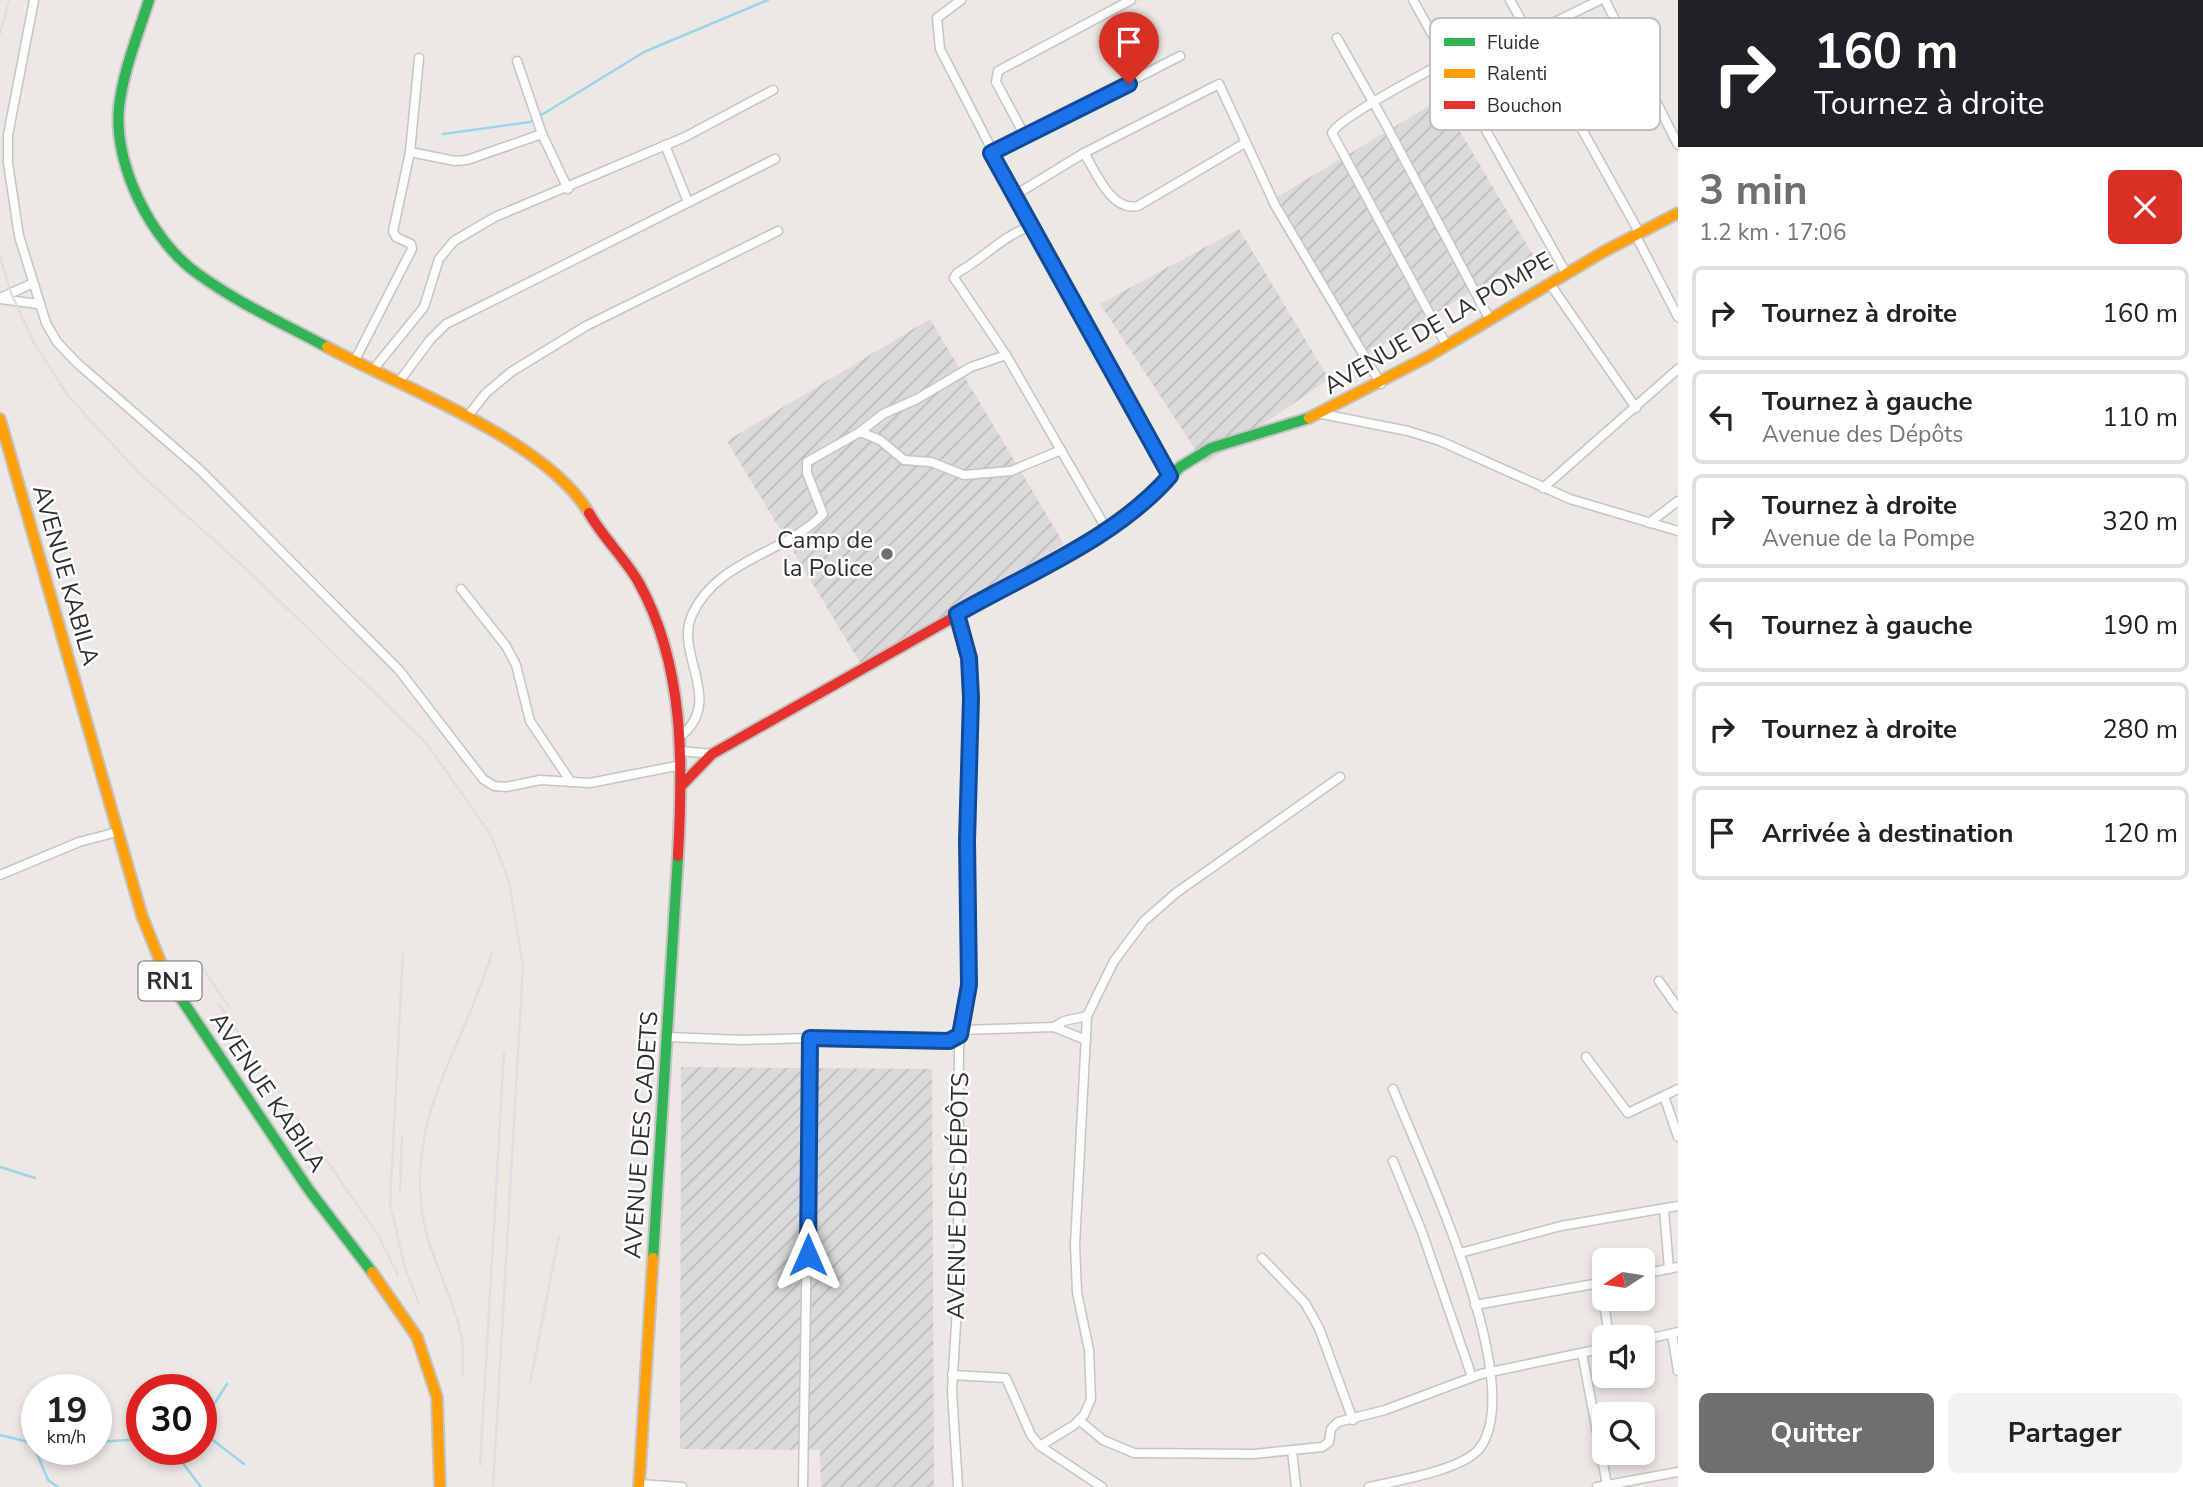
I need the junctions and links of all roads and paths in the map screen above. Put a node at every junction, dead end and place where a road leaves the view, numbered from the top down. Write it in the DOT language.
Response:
graph roads {
  1 [pos="34,0"];
  2 [pos="149,0"];
  3 [pos="961,0"];
  4 [pos="1130,0"];
  5 [pos="1413,0"];
  6 [pos="1510,0"];
  7 [pos="1602,0"];
  8 [pos="1520,18"];
  9 [pos="1564,18"];
  10 [pos="1611,18"];
  11 [pos="1430,30"];
  12 [pos="1336,38"];
  13 [pos="1180,56"];
  14 [pos="419,58"];
  15 [pos="517,61"];
  16 [pos="1430,70"];
  17 [pos="773,90"];
  18 [pos="1374,103"];
  19 [pos="1660,111"];
  20 [pos="1486,130"];
  21 [pos="1582,130"];
  22 [pos="542,134"];
  23 [pos="1025,136"];
  24 [pos="1245,143"];
  25 [pos="665,145"];
  26 [pos="1678,145"];
  27 [pos="410,152"];
  28 [pos="991,153"];
  29 [pos="1084,153"];
  30 [pos="775,159"];
  31 [pos="568,189"];
  32 [pos="1015,195"];
  33 [pos="688,202"];
  34 [pos="1678,213"];
  35 [pos="1031,226"];
  36 [pos="778,231"];
  37 [pos="1637,233"];
  38 [pos="1566,273"];
  39 [pos="32,284"];
  40 [pos="1550,284"];
  41 [pos="0,298"];
  42 [pos="38,304"];
  43 [pos="1678,317"];
  44 [pos="1490,320"];
  45 [pos="1447,346"];
  46 [pos="1006,355"];
  47 [pos="354,362"];
  48 [pos="372,371"];
  49 [pos="1677,373"];
  50 [pos="398,383"];
  51 [pos="1381,384"];
  52 [pos="1636,408"];
  53 [pos="1322,414"];
  54 [pos="467,417"];
  55 [pos="0,419"];
  56 [pos="860,432"];
  57 [pos="1061,450"];
  58 [pos="1170,476"];
  59 [pos="1543,488"];
  60 [pos="1678,501"];
  61 [pos="1649,523"];
  62 [pos="1107,530"];
  63 [pos="1678,531"];
  64 [pos="461,589"];
  65 [pos="957,614"];
  66 [pos="681,736"];
  67 [pos="681,751"];
  68 [pos="712,754"];
  69 [pos="681,765"];
  70 [pos="1340,777"];
  71 [pos="571,782"];
  72 [pos="682,785"];
  73 [pos="117,832"];
  74 [pos="0,875"];
  75 [pos="1660,981"];
  76 [pos="1678,1008"];
  77 [pos="1087,1017"];
  78 [pos="1054,1027"];
  79 [pos="961,1032"];
  80 [pos="668,1037"];
  81 [pos="810,1038"];
  82 [pos="1086,1040"];
  83 [pos="949,1041"];
  84 [pos="959,1048"];
  85 [pos="1586,1057"];
  86 [pos="1392,1089"];
  87 [pos="1678,1089"];
  88 [pos="1664,1096"];
  89 [pos="1678,1136"];
  90 [pos="1393,1161"];
  91 [pos="1678,1206"];
  92 [pos="1664,1209"];
  93 [pos="1460,1253"];
  94 [pos="1262,1258"];
  95 [pos="1674,1268"];
  96 [pos="1656,1271"];
  97 [pos="1592,1284"];
  98 [pos="1475,1305"];
  99 [pos="1675,1333"];
  100 [pos="1655,1337"];
  101 [pos="1592,1351"];
  102 [pos="1581,1353"];
  103 [pos="1678,1371"];
  104 [pos="1491,1372"];
  105 [pos="953,1375"];
  106 [pos="1472,1377"];
  107 [pos="1079,1420"];
  108 [pos="1353,1420"];
  109 [pos="1040,1446"];
  110 [pos="1292,1450"];
  111 [pos="1678,1472"];
  112 [pos="1607,1485"];
  113 [pos="639,1486"];
  114 [pos="440,1487"];
  115 [pos="682,1487"];
  116 [pos="803,1487"];
  117 [pos="958,1487"];
  118 [pos="1102,1487"];
  119 [pos="1296,1487"];
  120 [pos="1369,1487"];
  121 [pos="1597,1487"];
  1 -- 39 [label="street"];
  2 -- 47 [label="main road, AVENUE DES CADETS"];
  3 -- 28 [label="street"];
  4 -- 23 [label="street"];
  5 -- 11 [label="street"];
  6 -- 8 [label="street"];
  7 -- 9 [label="street"];
  7 -- 10 [label="street"];
  12 -- 18 [label="street"];
  13 -- 23 [label="street"];
  14 -- 27 [label="street"];
  15 -- 22 [label="street"];
  16 -- 18 [label="street"];
  17 -- 25 [label="street"];
  18 -- 44 [label="street"];
  18 -- 45 [label="street"];
  19 -- 26 [label="street"];
  20 -- 38 [label="street"];
  21 -- 37 [label="street"];
  22 -- 27 [label="street"];
  22 -- 31 [label="street"];
  23 -- 28 [label="street"];
  24 -- 29 [label="street"];
  24 -- 29 [label="street"];
  24 -- 51 [label="street"];
  25 -- 31 [label="street"];
  25 -- 33 [label="street"];
  27 -- 47 [label="street"];
  28 -- 32 [label="street"];
  29 -- 32 [label="street"];
  30 -- 33 [label="street"];
  31 -- 48 [label="street"];
  32 -- 35 [label="street"];
  33 -- 50 [label="street"];
  34 -- 37 [label="main road, AVENUE DE LA POMPE"];
  35 -- 46 [label="street"];
  35 -- 58 [label="street"];
  36 -- 54 [label="street"];
  37 -- 38 [label="main road, AVENUE DE LA POMPE"];
  37 -- 43 [label="street"];
  38 -- 40 [label="main road, AVENUE DE LA POMPE"];
  39 -- 41 [label="street"];
  39 -- 42 [label="street"];
  40 -- 44 [label="main road, AVENUE DE LA POMPE"];
  40 -- 52 [label="street"];
  41 -- 42 [label="street"];
  42 -- 71 [label="street"];
  44 -- 45 [label="main road, AVENUE DE LA POMPE"];
  45 -- 51 [label="main road, AVENUE DE LA POMPE"];
  46 -- 56 [label="street"];
  46 -- 57 [label="street"];
  47 -- 48 [label="main road, AVENUE DES CADETS"];
  48 -- 50 [label="main road, AVENUE DES CADETS"];
  49 -- 52 [label="street"];
  50 -- 54 [label="main road, AVENUE DES CADETS"];
  51 -- 53 [label="main road, AVENUE DE LA POMPE"];
  52 -- 59 [label="street"];
  53 -- 58 [label="main road, AVENUE DE LA POMPE"];
  53 -- 59 [label="street"];
  54 -- 66 [label="main road, AVENUE DES CADETS"];
  55 -- 73 [label="main road, AVENUE KABILA / RN1"];
  56 -- 57 [label="street"];
  56 -- 66 [label="street"];
  57 -- 62 [label="street"];
  58 -- 62 [label="main road, AVENUE DE LA POMPE"];
  59 -- 61 [label="street"];
  60 -- 61 [label="street"];
  61 -- 63 [label="street"];
  62 -- 65 [label="main road, AVENUE DE LA POMPE"];
  64 -- 71 [label="street"];
  65 -- 68 [label="main road, AVENUE DE LA POMPE"];
  65 -- 79 [label="street, AVENUE DES DÉPÔTS"];
  66 -- 67 [label="main road, AVENUE DES CADETS"];
  67 -- 68 [label="street"];
  67 -- 69 [label="main road, AVENUE DES CADETS"];
  68 -- 72 [label="main road, AVENUE DE LA POMPE"];
  69 -- 71 [label="street"];
  69 -- 72 [label="main road, AVENUE DES CADETS"];
  70 -- 77 [label="street"];
  72 -- 80 [label="main road, AVENUE DES CADETS"];
  73 -- 74 [label="street"];
  73 -- 114 [label="main road, AVENUE KABILA / RN1"];
  75 -- 76 [label="street"];
  77 -- 78 [label="street"];
  77 -- 82 [label="street"];
  78 -- 79 [label="street"];
  78 -- 82 [label="street"];
  79 -- 83 [label="street"];
  79 -- 84 [label="street, AVENUE DES DÉPÔTS"];
  80 -- 81 [label="street"];
  80 -- 113 [label="main road, AVENUE DES CADETS"];
  81 -- 83 [label="street"];
  81 -- 116 [label="street"];
  82 -- 107 [label="street"];
  83 -- 84 [label="street"];
  84 -- 105 [label="street, AVENUE DES DÉPÔTS"];
  85 -- 88 [label="street"];
  86 -- 93 [label="street"];
  87 -- 88 [label="street"];
  88 -- 89 [label="street"];
  90 -- 106 [label="street"];
  91 -- 92 [label="street"];
  92 -- 93 [label="street"];
  92 -- 95 [label="street"];
  93 -- 98 [label="street"];
  94 -- 108 [label="street"];
  95 -- 96 [label="street"];
  97 -- 98 [label="street"];
  98 -- 104 [label="street"];
  99 -- 100 [label="street"];
  99 -- 103 [label="street"];
  101 -- 102 [label="street"];
  102 -- 104 [label="street"];
  102 -- 112 [label="street"];
  104 -- 106 [label="street"];
  104 -- 120 [label="street"];
  105 -- 109 [label="street"];
  105 -- 117 [label="street, AVENUE DES DÉPÔTS"];
  106 -- 108 [label="street"];
  107 -- 109 [label="street"];
  107 -- 110 [label="street"];
  108 -- 110 [label="street"];
  109 -- 118 [label="street"];
  110 -- 119 [label="street"];
  111 -- 112 [label="street"];
  112 -- 121 [label="street"];
  113 -- 115 [label="street"];
}
